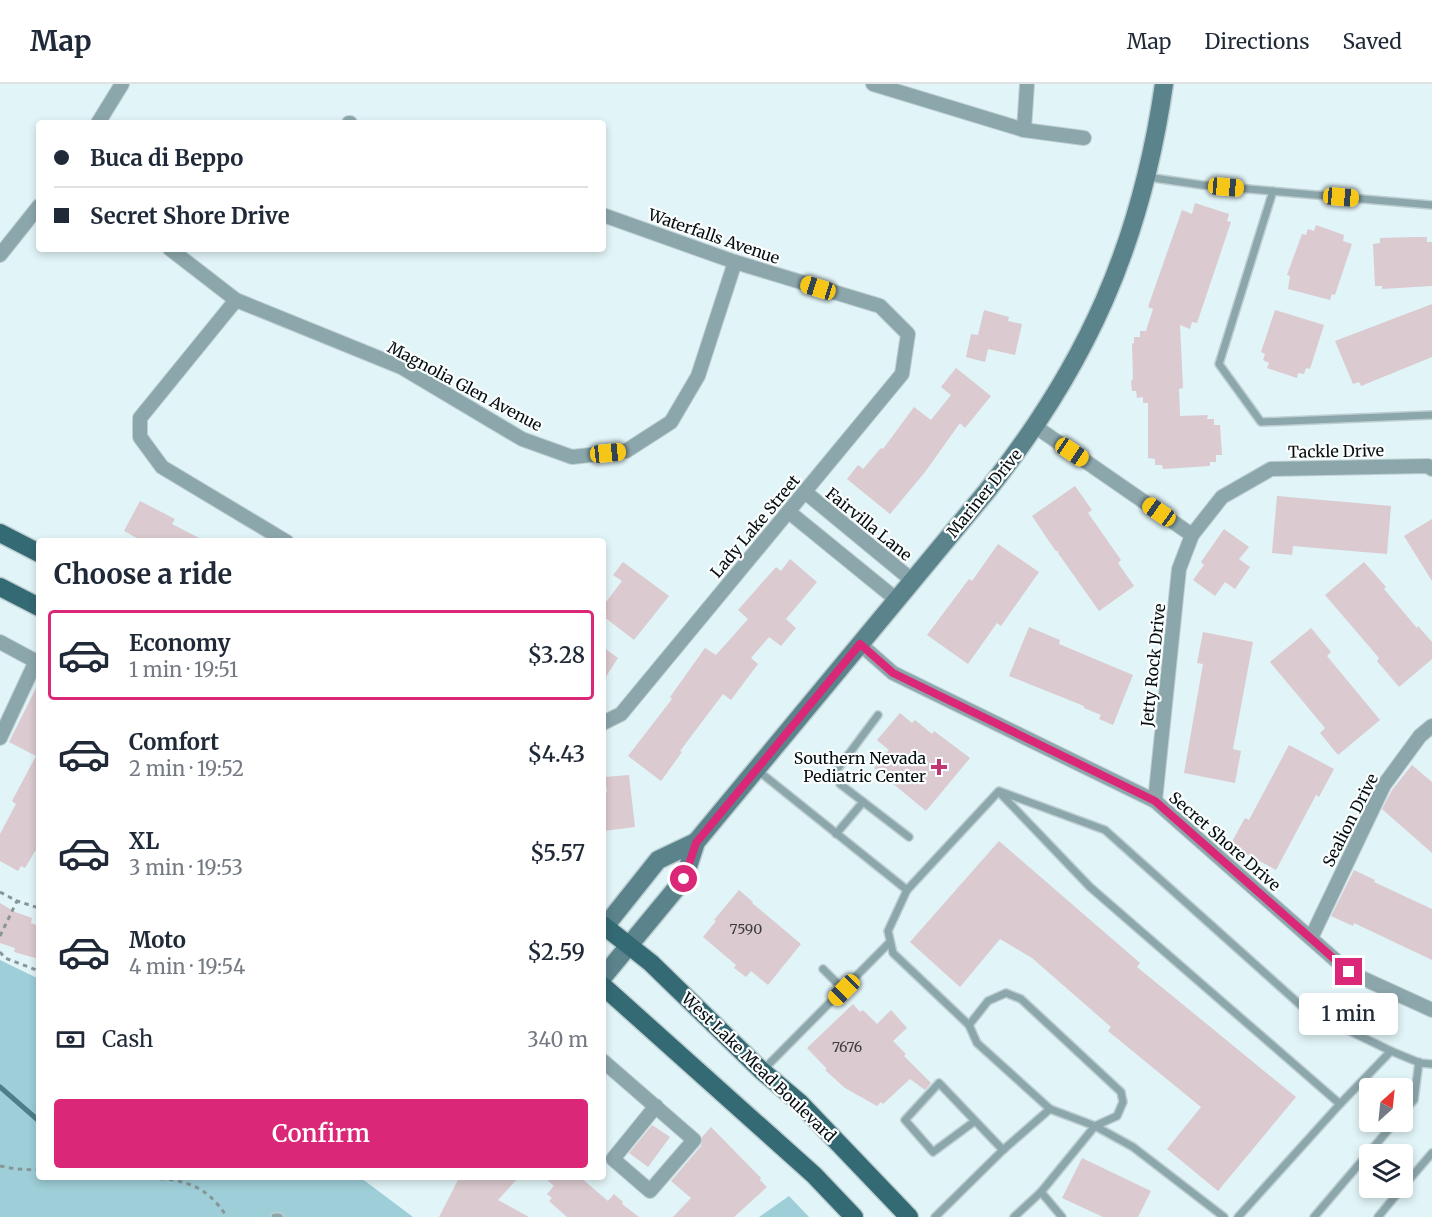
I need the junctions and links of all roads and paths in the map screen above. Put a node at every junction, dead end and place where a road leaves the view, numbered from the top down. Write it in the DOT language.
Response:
graph roads {
  1 [pos="122,84"];
  2 [pos="873,84"];
  3 [pos="1027,84"];
  4 [pos="1164,84"];
  5 [pos="100,120"];
  6 [pos="1024,130"];
  7 [pos="1084,138"];
  8 [pos="1147,177"];
  9 [pos="1273,191"];
  10 [pos="1432,205"];
  11 [pos="36,210"];
  12 [pos="606,215"];
  13 [pos="174,252"];
  14 [pos="0,255"];
  15 [pos="735,262"];
  16 [pos="236,300"];
  17 [pos="908,334"];
  18 [pos="1432,416"];
  19 [pos="1036,427"];
  20 [pos="1432,469"];
  21 [pos="805,492"];
  22 [pos="789,512"];
  23 [pos="0,533"];
  24 [pos="1192,535"];
  25 [pos="280,538"];
  26 [pos="36,551"];
  27 [pos="913,581"];
  28 [pos="0,587"];
  29 [pos="897,600"];
  30 [pos="36,605"];
  31 [pos="0,642"];
  32 [pos="860,644"];
  33 [pos="36,661"];
  34 [pos="36,666"];
  35 [pos="878,715"];
  36 [pos="606,722"];
  37 [pos="1432,726"];
  38 [pos="0,738"];
  39 [pos="756,769"];
  40 [pos="999,791"];
  41 [pos="1155,801"];
  42 [pos="863,802"];
  43 [pos="836,834"];
  44 [pos="909,837"];
  45 [pos="696,843"];
  46 [pos="907,890"];
  47 [pos="0,892"];
  48 [pos="17,901"];
  49 [pos="36,907"];
  50 [pos="606,925"];
  51 [pos="606,928"];
  52 [pos="0,936"];
  53 [pos="1311,938"];
  54 [pos="890,942"];
  55 [pos="630,945"];
  56 [pos="0,954"];
  57 [pos="823,969"];
  58 [pos="36,970"];
  59 [pos="606,973"];
  60 [pos="606,989"];
  61 [pos="844,990"];
  62 [pos="1432,1010"];
  63 [pos="969,1026"];
  64 [pos="1392,1051"];
  65 [pos="1419,1062"];
  66 [pos="606,1064"];
  67 [pos="1432,1064"];
  68 [pos="762,1071"];
  69 [pos="1413,1101"];
  70 [pos="1340,1104"];
  71 [pos="656,1106"];
  72 [pos="1050,1110"];
  73 [pos="975,1121"];
  74 [pos="1095,1126"];
  75 [pos="1386,1132"];
  76 [pos="1003,1150"];
  77 [pos="1432,1153"];
  78 [pos="0,1166"];
  79 [pos="36,1170"];
  80 [pos="1413,1175"];
  81 [pos="172,1180"];
  82 [pos="1041,1192"];
  83 [pos="1394,1198"];
  84 [pos="227,1217"];
  85 [pos="854,1217"];
  86 [pos="909,1217"];
  87 [pos="935,1217"];
  88 [pos="1014,1217"];
  89 [pos="1062,1217"];
  90 [pos="1224,1217"];
  91 [pos="1238,1217"];
  92 [pos="1314,1217"];
  93 [pos="1378,1217"];
  1 -- 5 [label="street"];
  2 -- 6 [label="street"];
  3 -- 6 [label="street"];
  4 -- 8 [label="street, Mariner Drive"];
  6 -- 7 [label="street"];
  8 -- 9 [label="lane"];
  8 -- 19 [label="street, Mariner Drive"];
  9 -- 10 [label="lane"];
  9 -- 18 [label="lane"];
  11 -- 14 [label="street"];
  12 -- 15 [label="street, Waterfalls Avenue"];
  13 -- 16 [label="street, Magnolia Glen Avenue"];
  15 -- 16 [label="street, Magnolia Glen Avenue"];
  15 -- 17 [label="street, Waterfalls Avenue"];
  16 -- 25 [label="street"];
  17 -- 21 [label="street, Lady Lake Street"];
  19 -- 24 [label="street"];
  19 -- 27 [label="street, Mariner Drive"];
  20 -- 24 [label="street, Tackle Drive"];
  21 -- 22 [label="street, Lady Lake Street"];
  21 -- 27 [label="street, Fairvilla Lane"];
  22 -- 29 [label="street"];
  22 -- 36 [label="street, Lady Lake Street"];
  23 -- 26 [label="main road"];
  24 -- 41 [label="street, Jetty Rock Drive"];
  27 -- 29 [label="street, Mariner Drive"];
  28 -- 30 [label="main road"];
  29 -- 32 [label="street, Mariner Drive"];
  31 -- 33 [label="street"];
  32 -- 39 [label="street, Mariner Drive"];
  32 -- 41 [label="street, Secret Shore Drive"];
  34 -- 38 [label="street"];
  35 -- 42 [label="lane"];
  37 -- 53 [label="street, Sealion Drive"];
  39 -- 43 [label="lane"];
  39 -- 45 [label="street, Mariner Drive"];
  40 -- 46 [label="lane"];
  40 -- 64 [label="lane"];
  40 -- 70 [label="lane"];
  41 -- 53 [label="street, Secret Shore Drive"];
  42 -- 43 [label="lane"];
  42 -- 44 [label="lane"];
  43 -- 46 [label="lane"];
  45 -- 50 [label="street, Mariner Drive"];
  45 -- 55 [label="street, Mariner Drive"];
  46 -- 54 [label="lane"];
  47 -- 48 [label="path"];
  48 -- 49 [label="path"];
  48 -- 52 [label="path"];
  51 -- 55 [label="main road, West Lake Mead Boulevard"];
  53 -- 62 [label="street, Secret Shore Drive"];
  54 -- 61 [label="lane"];
  54 -- 63 [label="lane"];
  55 -- 59 [label="street, Mariner Drive"];
  55 -- 68 [label="main road, West Lake Mead Boulevard"];
  56 -- 58 [label="path"];
  57 -- 61 [label="lane"];
  60 -- 85 [label="main road"];
  61 -- 68 [label="lane"];
  63 -- 72 [label="lane"];
  63 -- 74 [label="lane"];
  64 -- 65 [label="lane"];
  64 -- 70 [label="lane"];
  65 -- 67 [label="lane"];
  65 -- 69 [label="lane"];
  66 -- 71 [label="street"];
  68 -- 86 [label="main road, West Lake Mead Boulevard"];
  70 -- 91 [label="lane"];
  71 -- 71 [label="street"];
  72 -- 74 [label="lane"];
  72 -- 76 [label="lane"];
  73 -- 73 [label="lane"];
  73 -- 76 [label="lane"];
  74 -- 82 [label="lane"];
  74 -- 90 [label="lane"];
  75 -- 92 [label="lane"];
  76 -- 87 [label="lane"];
  77 -- 80 [label="lane"];
  78 -- 79 [label="path"];
  81 -- 84 [label="path"];
  82 -- 88 [label="lane"];
  82 -- 89 [label="lane"];
  83 -- 93 [label="lane"];
}
